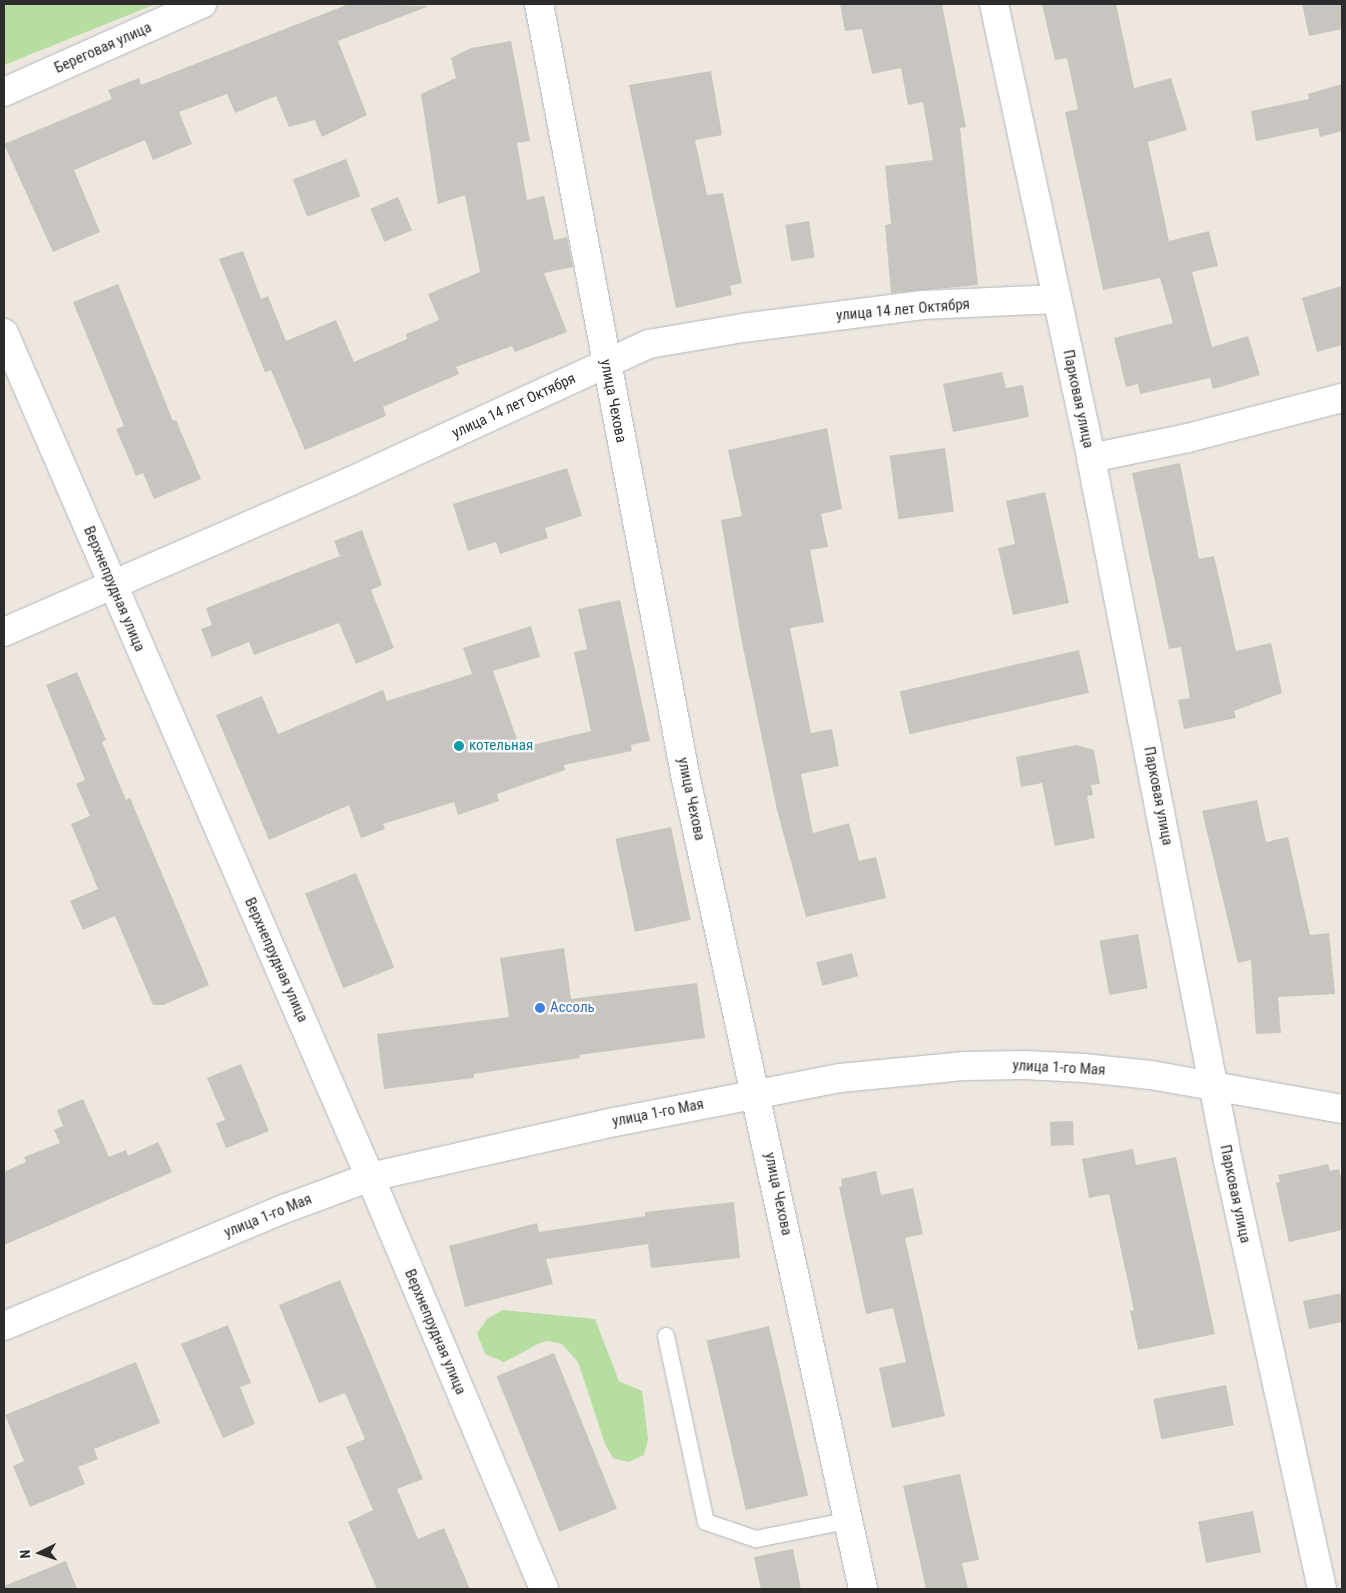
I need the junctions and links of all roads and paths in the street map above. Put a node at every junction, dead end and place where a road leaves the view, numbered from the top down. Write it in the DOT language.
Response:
graph roads {
  1 [pos="202,4"];
  2 [pos="539,4"];
  3 [pos="994,4"];
  4 [pos="4,92"];
  5 [pos="1056,299"];
  6 [pos="4,333"];
  7 [pos="606,364"];
  8 [pos="1342,398"];
  9 [pos="1091,458"];
  10 [pos="112,585"];
  11 [pos="4,632"];
  12 [pos="1214,1086"];
  13 [pos="757,1093"];
  14 [pos="1342,1109"];
  15 [pos="370,1177"];
  16 [pos="4,1326"];
  17 [pos="666,1336"];
  18 [pos="846,1521"];
  19 [pos="544,1589"];
  20 [pos="863,1589"];
  21 [pos="1322,1589"];
  1 -- 4 [label="street, Береговая улица"];
  2 -- 7 [label="street, улица Чехова"];
  3 -- 5 [label="street, Парковая улица"];
  5 -- 7 [label="street, улица 14 лет Октября"];
  5 -- 9 [label="street, Парковая улица"];
  6 -- 10 [label="street, Верхнепрудная улица"];
  7 -- 10 [label="street, улица 14 лет Октября"];
  7 -- 13 [label="street, улица Чехова"];
  8 -- 9 [label="street"];
  9 -- 12 [label="street, Парковая улица"];
  10 -- 11 [label="street, улица 14 лет Октября"];
  10 -- 15 [label="street, Верхнепрудная улица"];
  12 -- 13 [label="street, улица 1-го Мая"];
  12 -- 14 [label="street, улица 1-го Мая"];
  12 -- 21 [label="street, Парковая улица"];
  13 -- 15 [label="street, улица 1-го Мая"];
  13 -- 18 [label="street, улица Чехова"];
  15 -- 16 [label="street, улица 1-го Мая"];
  15 -- 19 [label="street, Верхнепрудная улица"];
  17 -- 18 [label="lane"];
  18 -- 20 [label="street, улица Чехова"];
}
